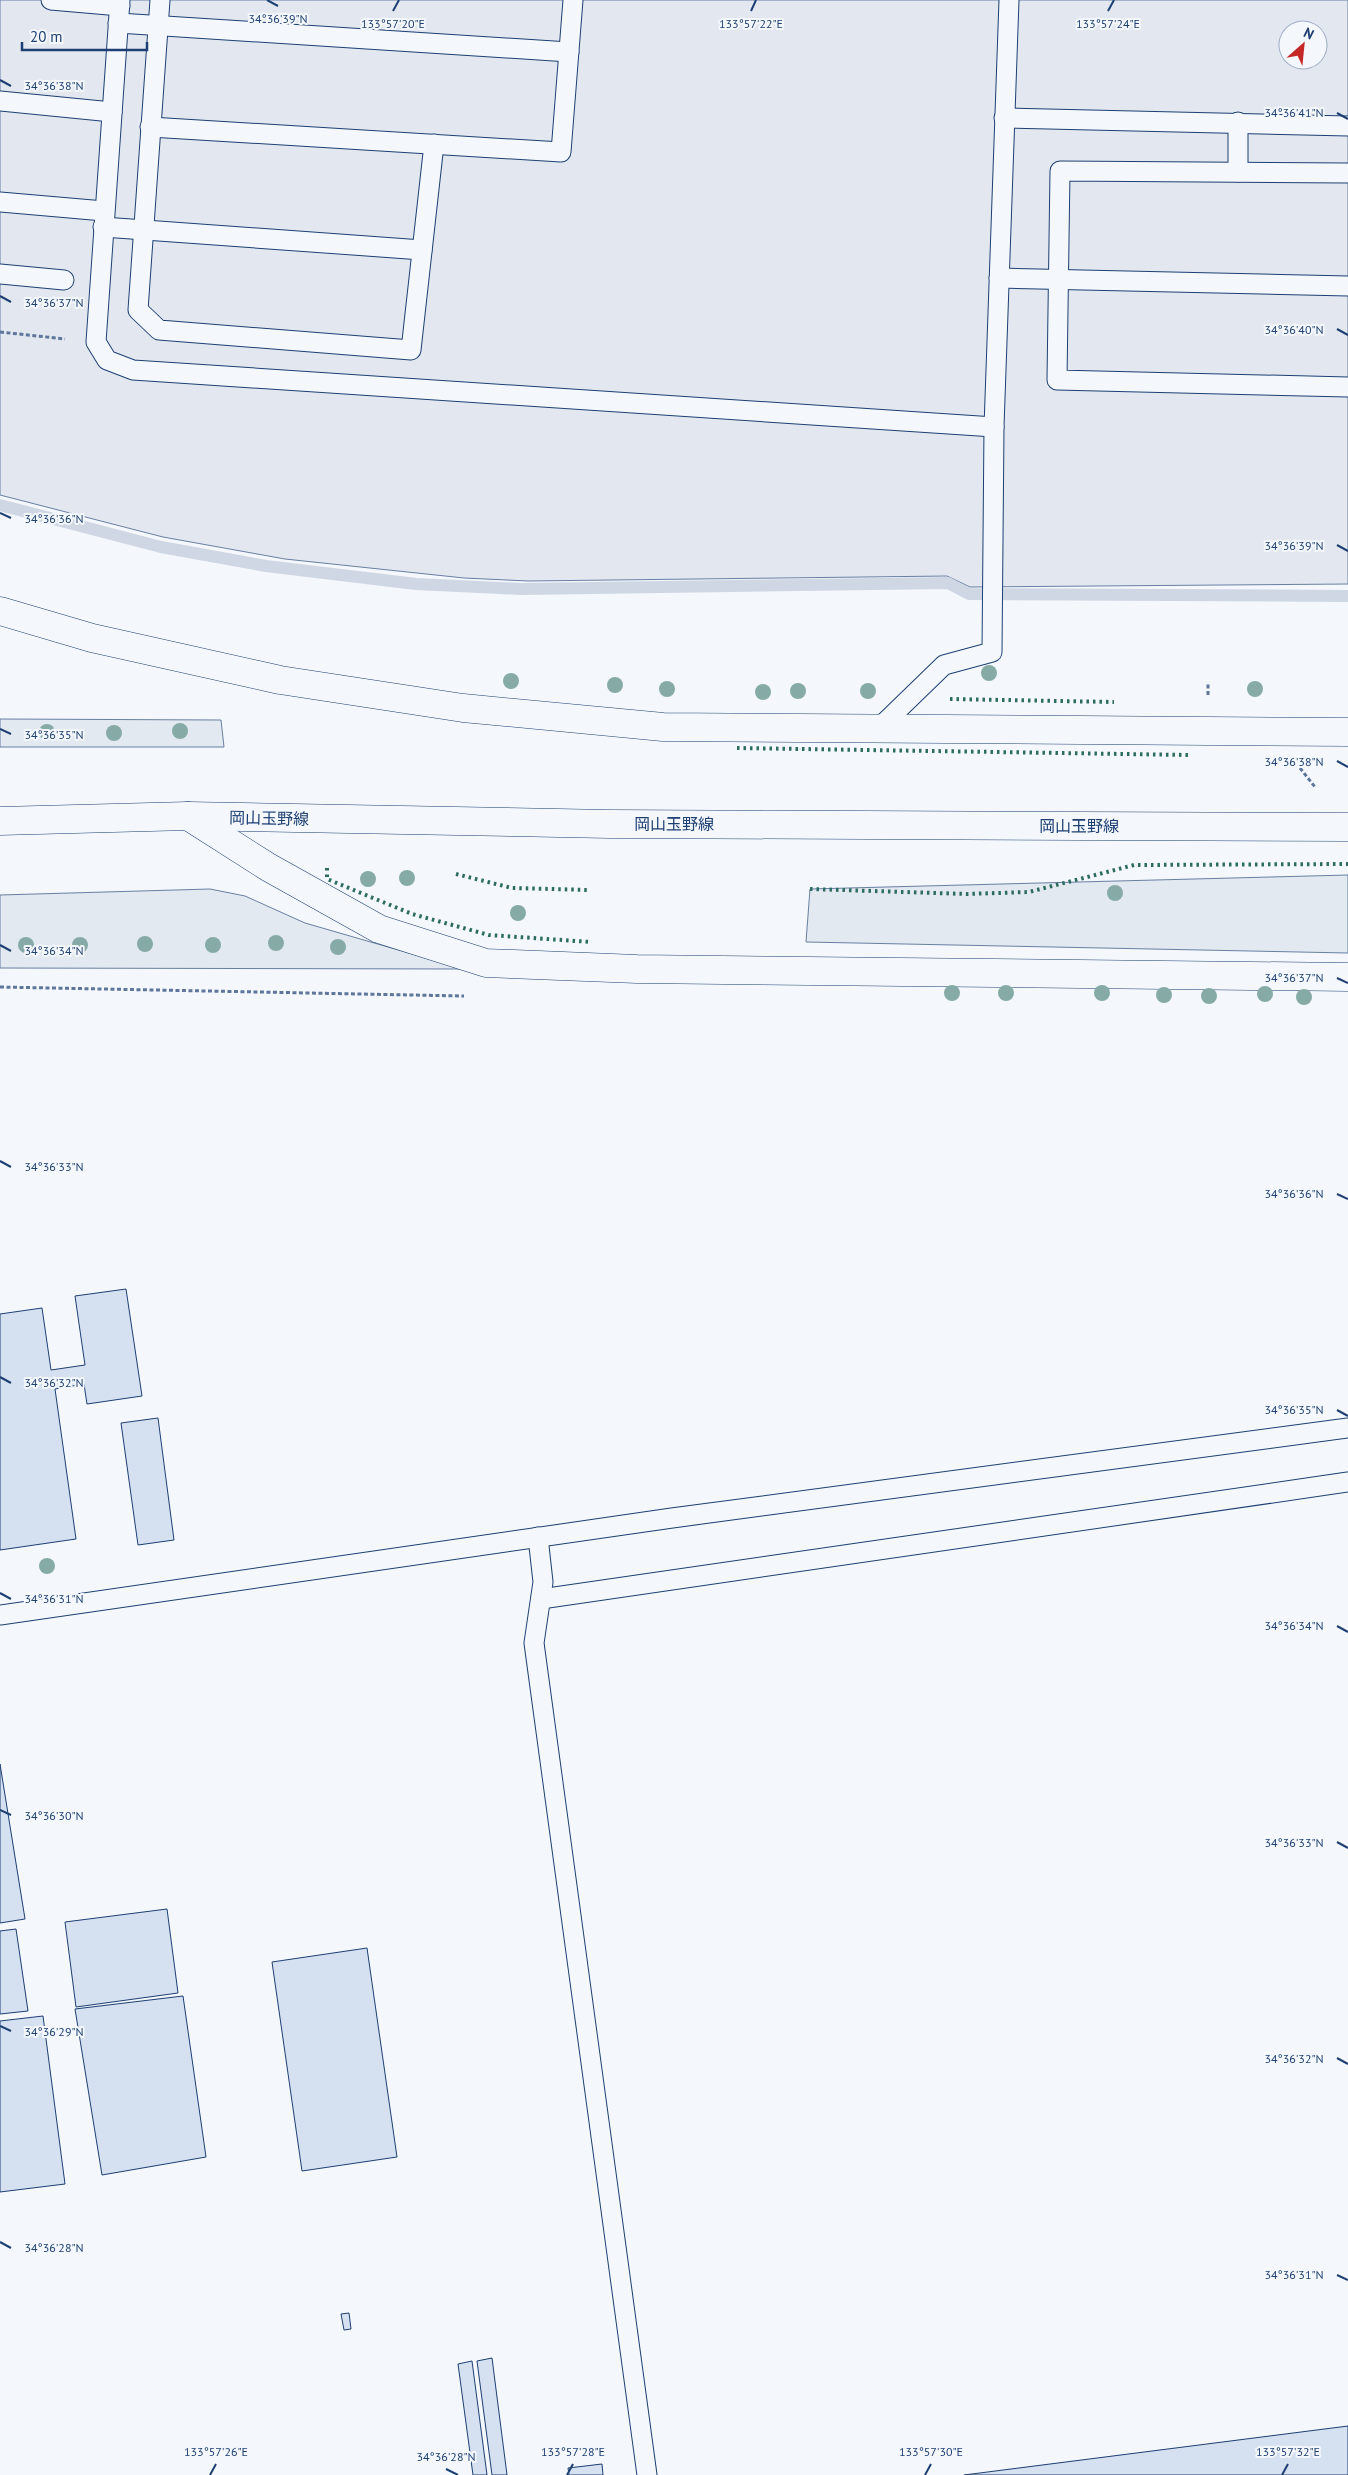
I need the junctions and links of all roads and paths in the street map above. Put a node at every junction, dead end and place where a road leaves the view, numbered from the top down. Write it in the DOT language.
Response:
graph roads {
  1 [pos="51,0"];
  2 [pos="160,0"];
  3 [pos="573,0"];
  4 [pos="1009,0"];
  5 [pos="119,10"];
  6 [pos="158,26"];
  7 [pos="569,52"];
  8 [pos="0,101"];
  9 [pos="112,112"];
  10 [pos="1004,118"];
  11 [pos="1238,122"];
  12 [pos="1348,126"];
  13 [pos="150,127"];
  14 [pos="434,144"];
  15 [pos="1238,172"];
  16 [pos="1348,173"];
  17 [pos="0,202"];
  18 [pos="103,219"];
  19 [pos="143,229"];
  20 [pos="422,250"];
  21 [pos="0,274"];
  22 [pos="999,278"];
  23 [pos="1058,279"];
  24 [pos="64,280"];
  25 [pos="1348,286"];
  26 [pos="0,332"];
  27 [pos="96,342"];
  28 [pos="1348,386"];
  29 [pos="994,427"];
  30 [pos="0,611"];
  31 [pos="878,729"];
  32 [pos="1348,732"];
  33 [pos="188,816"];
  34 [pos="0,820"];
  35 [pos="1348,827"];
  36 [pos="1348,977"];
  37 [pos="1348,1428"];
  38 [pos="1348,1482"];
  39 [pos="538,1537"];
  40 [pos="540,1599"];
  41 [pos="0,1615"];
  42 [pos="647,2475"];
  1 -- 5 [label="lane"];
  2 -- 6 [label="lane"];
  3 -- 7 [label="lane"];
  4 -- 10 [label="lane"];
  5 -- 6 [label="lane"];
  5 -- 9 [label="lane"];
  6 -- 7 [label="lane"];
  6 -- 13 [label="lane"];
  7 -- 14 [label="lane"];
  8 -- 9 [label="lane"];
  9 -- 18 [label="lane"];
  10 -- 11 [label="lane"];
  10 -- 22 [label="lane"];
  11 -- 12 [label="lane"];
  11 -- 15 [label="lane"];
  13 -- 14 [label="lane"];
  13 -- 19 [label="lane"];
  14 -- 20 [label="lane"];
  15 -- 16 [label="lane"];
  15 -- 23 [label="lane"];
  17 -- 18 [label="lane"];
  18 -- 19 [label="lane"];
  18 -- 27 [label="lane"];
  19 -- 20 [label="lane"];
  19 -- 20 [label="lane"];
  21 -- 24 [label="lane"];
  22 -- 23 [label="lane"];
  22 -- 29 [label="lane"];
  23 -- 25 [label="lane"];
  23 -- 28 [label="lane"];
  26 -- 27 [label="path"];
  27 -- 29 [label="lane"];
  29 -- 31 [label="lane"];
  30 -- 31 [label="street"];
  31 -- 32 [label="street"];
  33 -- 34 [label="street, 岡山玉野線"];
  33 -- 35 [label="street, 岡山玉野線"];
  33 -- 36 [label="street"];
  37 -- 39 [label="lane"];
  38 -- 40 [label="lane"];
  39 -- 40 [label="lane"];
  39 -- 41 [label="lane"];
  40 -- 42 [label="lane"];
}
